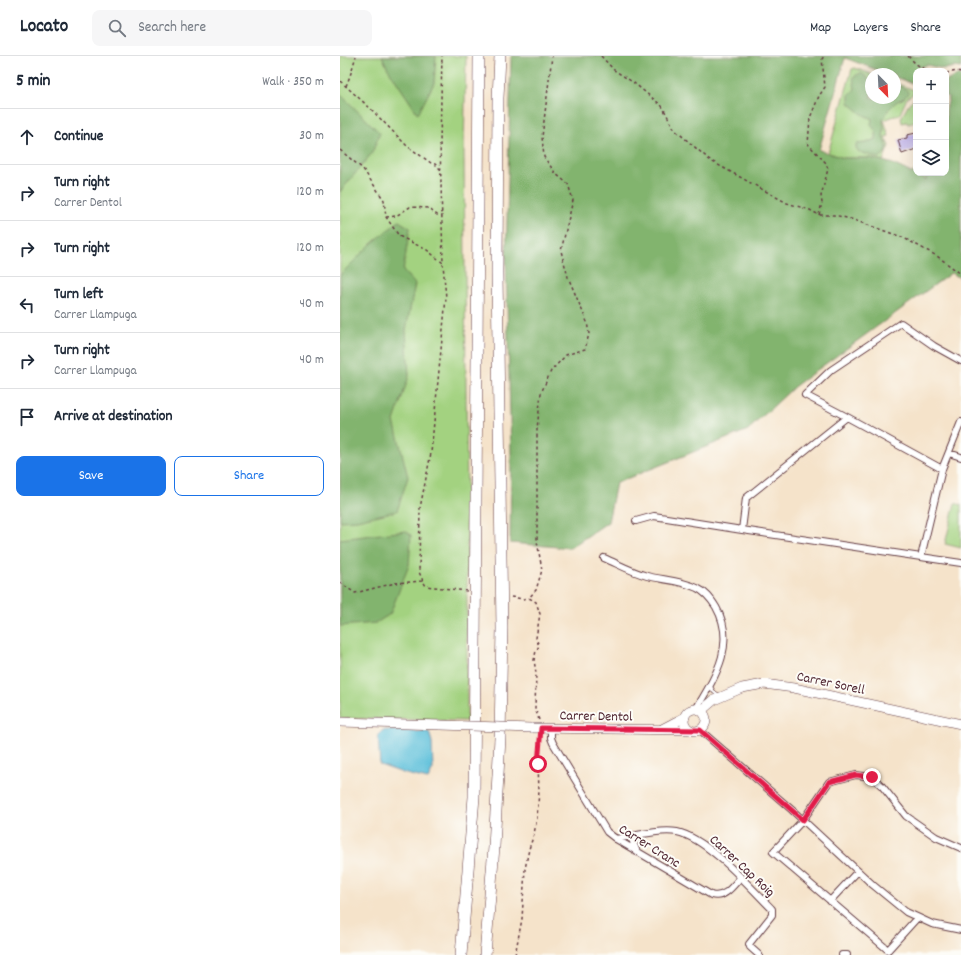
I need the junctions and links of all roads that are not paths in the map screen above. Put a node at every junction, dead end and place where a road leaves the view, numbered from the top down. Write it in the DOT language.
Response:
graph roads {
  1 [pos="479,56"];
  2 [pos="500,56"];
  3 [pos="961,361"];
  4 [pos="847,417"];
  5 [pos="961,422"];
  6 [pos="949,454"];
  7 [pos="961,457"];
  8 [pos="942,469"];
  9 [pos="636,521"];
  10 [pos="742,530"];
  11 [pos="921,557"];
  12 [pos="604,558"];
  13 [pos="961,563"];
  14 [pos="710,685"];
  15 [pos="721,697"];
  16 [pos="698,710"];
  17 [pos="685,717"];
  18 [pos="340,722"];
  19 [pos="961,724"];
  20 [pos="551,728"];
  21 [pos="661,730"];
  22 [pos="690,730"];
  23 [pos="700,730"];
  24 [pos="803,820"];
  25 [pos="639,835"];
  26 [pos="619,841"];
  27 [pos="961,848"];
  28 [pos="637,852"];
  29 [pos="858,871"];
  30 [pos="740,878"];
  31 [pos="830,901"];
  32 [pos="917,918"];
  33 [pos="961,930"];
  34 [pos="461,955"];
  35 [pos="485,955"];
  36 [pos="759,955"];
  37 [pos="842,955"];
  38 [pos="846,955"];
  1 -- 34 [label="highway"];
  2 -- 35 [label="highway"];
  3 -- 4 [label="street"];
  4 -- 8 [label="street"];
  4 -- 10 [label="street"];
  5 -- 6 [label="street"];
  6 -- 7 [label="street"];
  6 -- 8 [label="street"];
  8 -- 11 [label="street"];
  9 -- 10 [label="street"];
  10 -- 11 [label="street"];
  11 -- 13 [label="street"];
  12 -- 14 [label="street"];
  14 -- 15 [label="lane"];
  14 -- 16 [label="street"];
  15 -- 16 [label="street, Carrer Sorell"];
  15 -- 19 [label="street, Carrer Sorell"];
  16 -- 17 [label="street"];
  16 -- 23 [label="street"];
  17 -- 21 [label="street, Carrer Dentol"];
  17 -- 22 [label="street"];
  18 -- 20 [label="street, Carrer Dentol, bridge"];
  20 -- 21 [label="street, Carrer Dentol"];
  20 -- 26 [label="street, Carrer Cranc"];
  21 -- 22 [label="street, Carrer Dentol"];
  22 -- 23 [label="street"];
  23 -- 24 [label="street"];
  24 -- 27 [label="street"];
  24 -- 29 [label="street"];
  24 -- 31 [label="street"];
  25 -- 26 [label="street, Carrer Cap Roig"];
  25 -- 28 [label="street"];
  25 -- 30 [label="street, Carrer Cap Roig"];
  26 -- 28 [label="street, Carrer Cranc"];
  28 -- 30 [label="street, Carrer Cranc"];
  29 -- 31 [label="street"];
  29 -- 32 [label="street"];
  30 -- 36 [label="street, Carrer Cap Roig"];
  31 -- 32 [label="street"];
  32 -- 33 [label="street"];
  37 -- 38 [label="street"];
}
